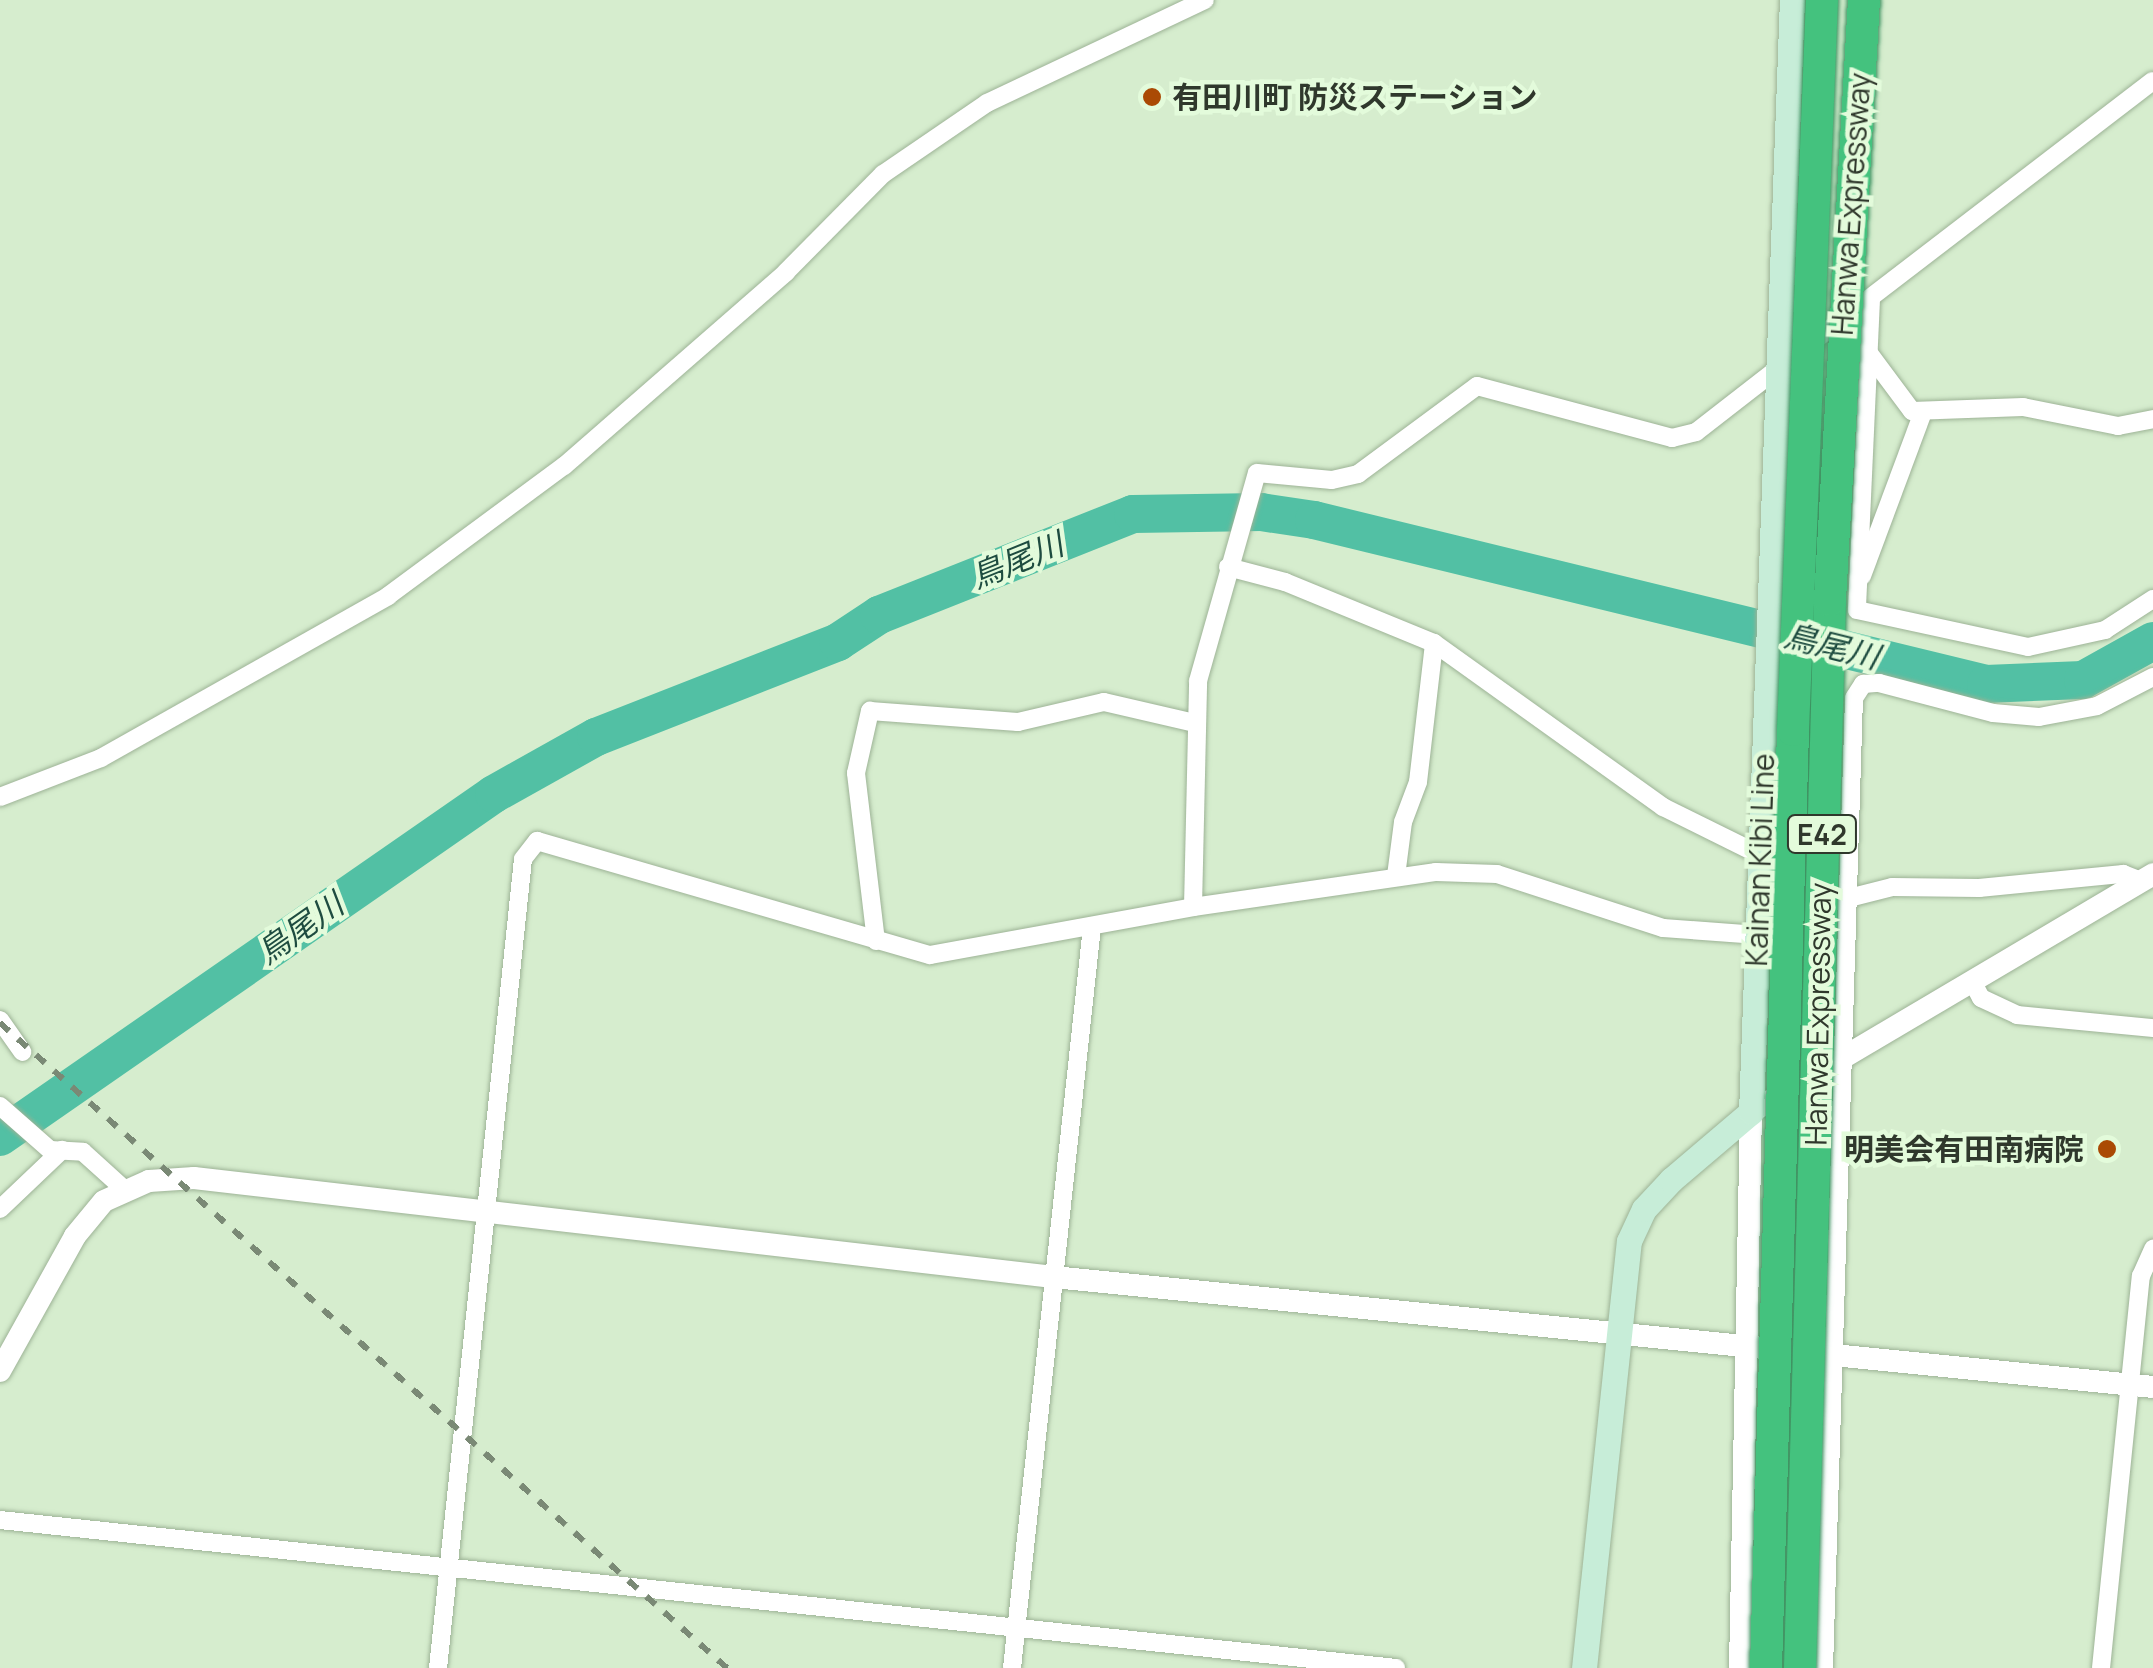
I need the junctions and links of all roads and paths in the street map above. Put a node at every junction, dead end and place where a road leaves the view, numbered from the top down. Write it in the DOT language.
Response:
graph roads {
  1 [pos="1205,0"];
  2 [pos="1792,0"];
  3 [pos="1822,0"];
  4 [pos="1864,0"];
  5 [pos="2153,82"];
  6 [pos="1871,299"];
  7 [pos="1868,352"];
  8 [pos="1777,369"];
  9 [pos="1923,412"];
  10 [pos="2153,418"];
  11 [pos="1228,567"];
  12 [pos="1856,582"];
  13 [pos="2153,600"];
  14 [pos="1434,643"];
  15 [pos="2153,677"];
  16 [pos="1194,723"];
  17 [pos="0,797"];
  18 [pos="1760,854"];
  19 [pos="1396,876"];
  20 [pos="2147,878"];
  21 [pos="1846,894"];
  22 [pos="1758,899"];
  23 [pos="1193,907"];
  24 [pos="1092,927"];
  25 [pos="1758,935"];
  26 [pos="876,941"];
  27 [pos="1972,982"];
  28 [pos="0,1020"];
  29 [pos="2153,1028"];
  30 [pos="22,1052"];
  31 [pos="1842,1058"];
  32 [pos="0,1106"];
  33 [pos="1751,1112"];
  34 [pos="62,1150"];
  35 [pos="124,1189"];
  36 [pos="0,1209"];
  37 [pos="489,1215"];
  38 [pos="2153,1249"];
  39 [pos="1053,1276"];
  40 [pos="1618,1332"];
  41 [pos="1746,1344"];
  42 [pos="1834,1353"];
  43 [pos="0,1371"];
  44 [pos="2141,1386"];
  45 [pos="0,1520"];
  46 [pos="448,1567"];
  47 [pos="1016,1629"];
  48 [pos="438,1668"];
  49 [pos="1012,1668"];
  50 [pos="1396,1668"];
  51 [pos="1584,1668"];
  52 [pos="1740,1668"];
  53 [pos="1766,1668"];
  54 [pos="1800,1668"];
  55 [pos="1824,1668"];
  56 [pos="2101,1668"];
  1 -- 17 [label="street"];
  2 -- 8 [label="main road, Kainan Kibi Line"];
  3 -- 53 [label="highway, Hanwa Expressway / E42, bridge"];
  4 -- 54 [label="highway, Hanwa Expressway / E42, bridge"];
  5 -- 6 [label="street"];
  6 -- 7 [label="street"];
  6 -- 8 [label="street"];
  7 -- 9 [label="street"];
  7 -- 12 [label="street"];
  8 -- 11 [label="street"];
  8 -- 18 [label="main road, Kainan Kibi Line"];
  9 -- 10 [label="street"];
  9 -- 12 [label="street"];
  11 -- 14 [label="street"];
  11 -- 16 [label="street"];
  12 -- 13 [label="street"];
  14 -- 18 [label="street"];
  14 -- 19 [label="street"];
  15 -- 21 [label="street"];
  16 -- 23 [label="street"];
  16 -- 26 [label="street"];
  18 -- 22 [label="main road, Kainan Kibi Line"];
  19 -- 23 [label="street"];
  19 -- 25 [label="street"];
  20 -- 21 [label="street"];
  20 -- 27 [label="street"];
  21 -- 22 [label="street"];
  21 -- 31 [label="street"];
  22 -- 25 [label="main road, Kainan Kibi Line"];
  23 -- 24 [label="street"];
  24 -- 26 [label="street"];
  24 -- 39 [label="street"];
  25 -- 33 [label="main road, Kainan Kibi Line"];
  26 -- 37 [label="street"];
  27 -- 29 [label="street"];
  27 -- 31 [label="street"];
  28 -- 30 [label="street"];
  31 -- 33 [label="street"];
  31 -- 42 [label="street"];
  32 -- 34 [label="street"];
  33 -- 40 [label="main road"];
  33 -- 41 [label="street"];
  34 -- 35 [label="street"];
  34 -- 36 [label="street"];
  35 -- 37 [label="street"];
  35 -- 43 [label="street"];
  37 -- 39 [label="street"];
  37 -- 46 [label="street"];
  38 -- 44 [label="street"];
  39 -- 40 [label="street"];
  39 -- 47 [label="street"];
  40 -- 41 [label="street"];
  40 -- 51 [label="main road"];
  41 -- 42 [label="street"];
  41 -- 52 [label="street"];
  42 -- 44 [label="street"];
  42 -- 55 [label="street"];
  44 -- 56 [label="street"];
  45 -- 46 [label="street"];
  46 -- 47 [label="street"];
  46 -- 48 [label="street"];
  47 -- 49 [label="street"];
  47 -- 50 [label="street"];
}
